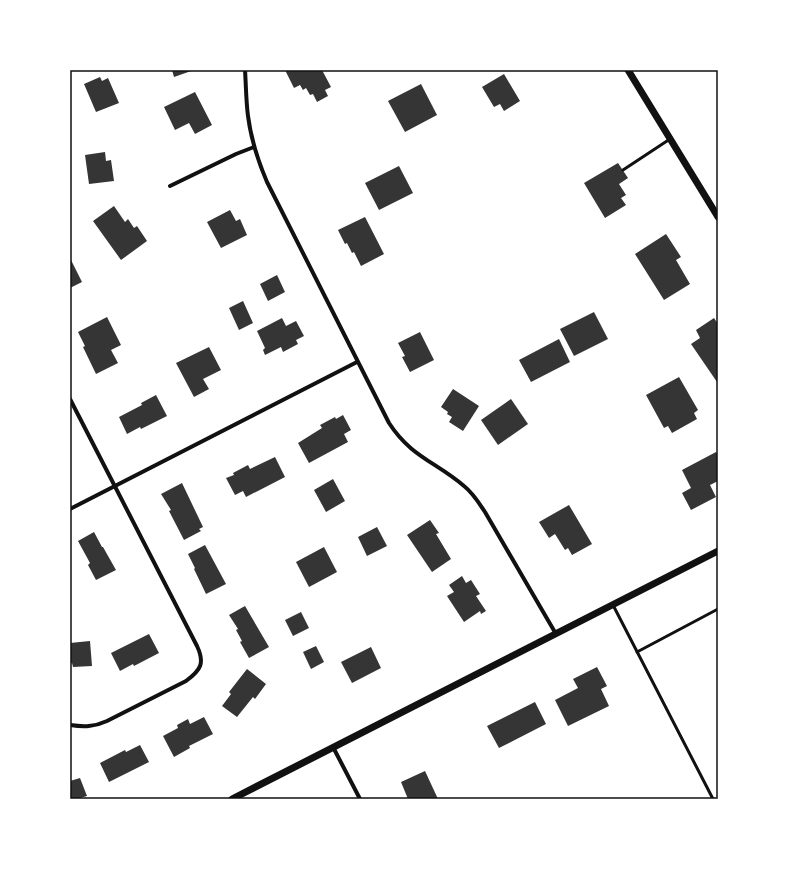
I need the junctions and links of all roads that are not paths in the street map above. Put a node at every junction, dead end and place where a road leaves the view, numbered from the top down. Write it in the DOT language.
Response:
graph roads {
  1 [pos="245,70"];
  2 [pos="628,70"];
  3 [pos="670,140"];
  4 [pos="254,147"];
  5 [pos="623,170"];
  6 [pos="170,186"];
  7 [pos="718,217"];
  8 [pos="357,362"];
  9 [pos="70,399"];
  10 [pos="115,486"];
  11 [pos="70,509"];
  12 [pos="718,551"];
  13 [pos="613,604"];
  14 [pos="718,609"];
  15 [pos="556,634"];
  16 [pos="637,652"];
  17 [pos="70,725"];
  18 [pos="334,747"];
  19 [pos="232,799"];
  20 [pos="360,799"];
  21 [pos="713,799"];
  1 -- 4 [label="street"];
  2 -- 3 [label="street"];
  3 -- 5 [label="lane"];
  3 -- 7 [label="street"];
  4 -- 6 [label="street"];
  4 -- 8 [label="street"];
  8 -- 10 [label="street"];
  8 -- 15 [label="street"];
  9 -- 10 [label="street"];
  10 -- 11 [label="street"];
  10 -- 17 [label="street"];
  12 -- 13 [label="street"];
  13 -- 15 [label="street"];
  13 -- 16 [label="lane"];
  14 -- 16 [label="lane"];
  15 -- 18 [label="street"];
  16 -- 21 [label="lane"];
  18 -- 19 [label="street"];
  18 -- 20 [label="street"];
}
